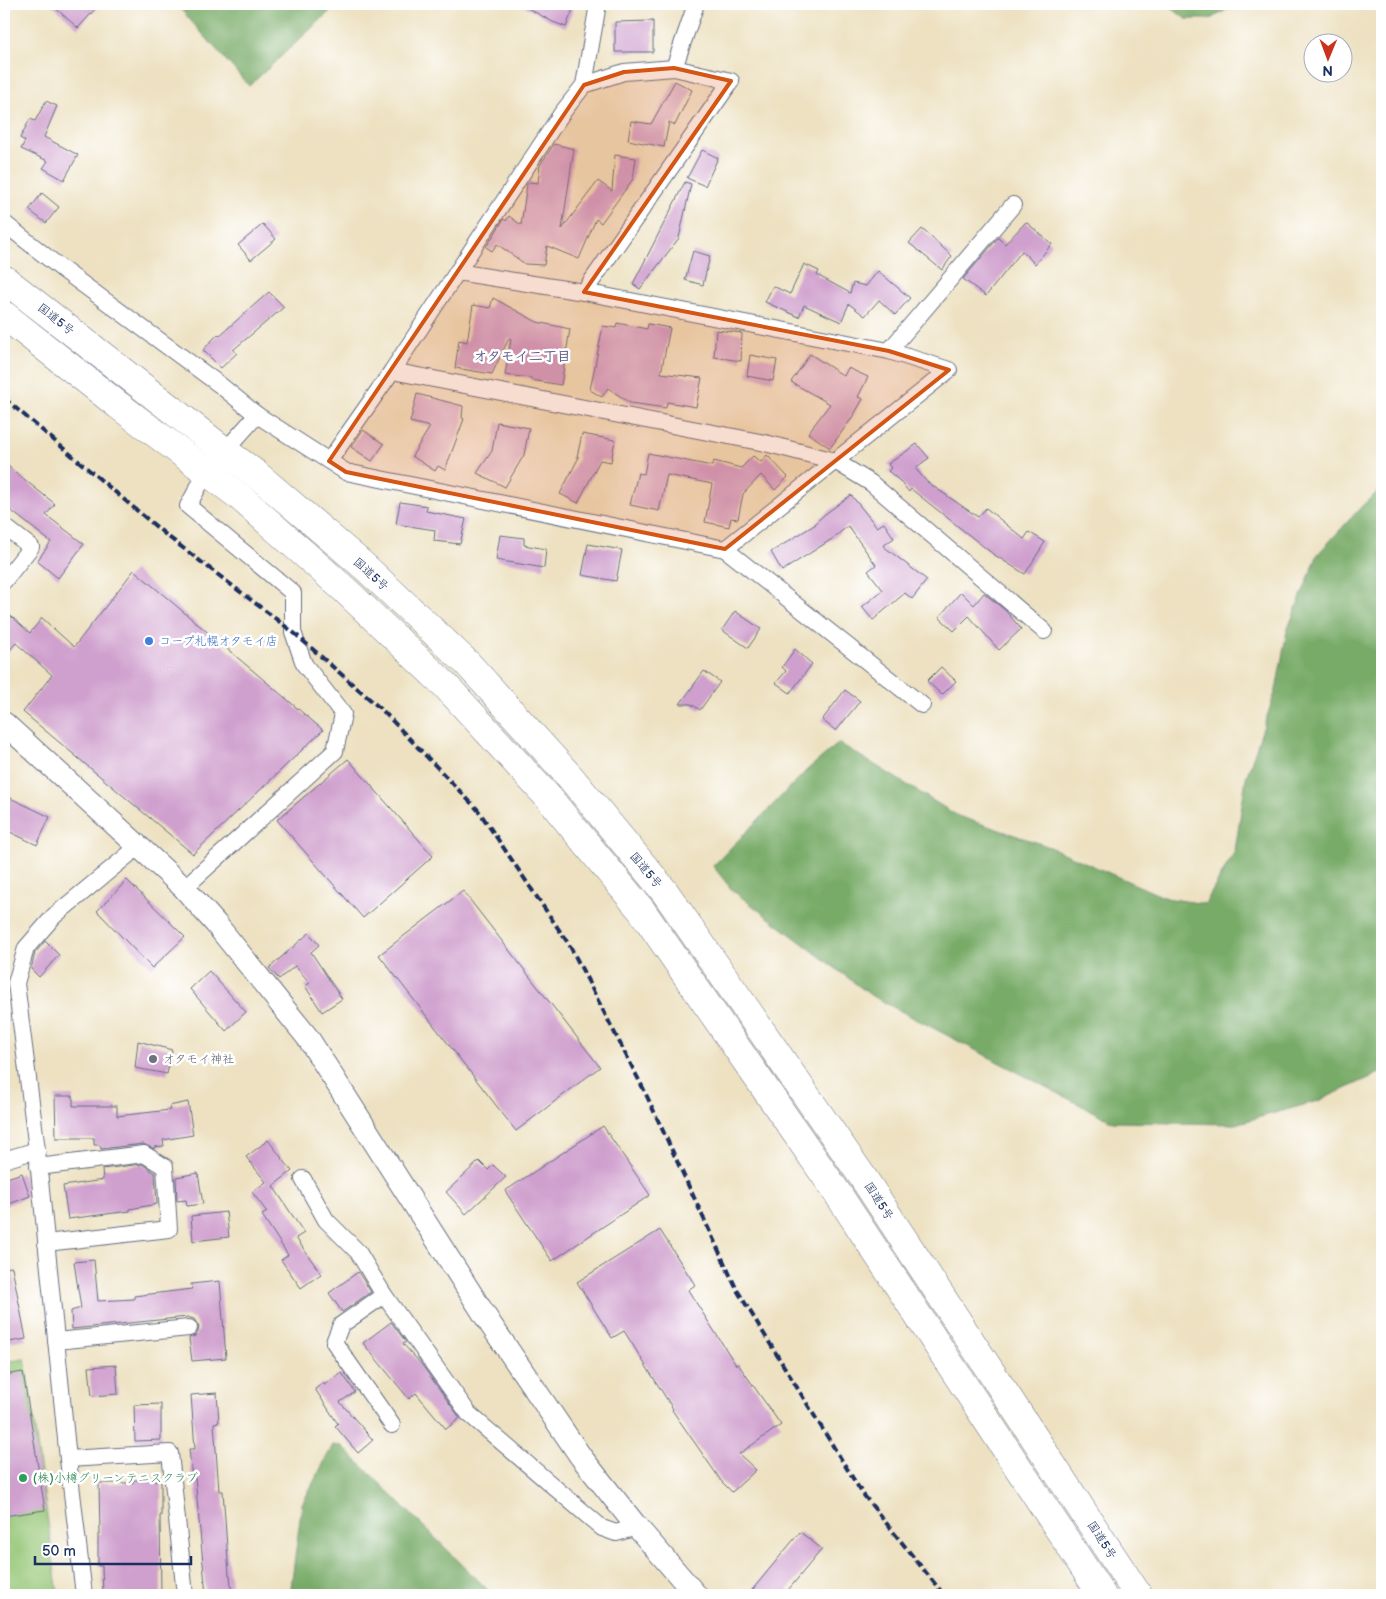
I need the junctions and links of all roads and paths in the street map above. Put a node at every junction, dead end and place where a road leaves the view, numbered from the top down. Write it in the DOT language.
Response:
graph roads {
  1 [pos="598,4"];
  2 [pos="696,4"];
  3 [pos="674,68"];
  4 [pos="584,85"];
  5 [pos="1012,205"];
  6 [pos="4,223"];
  7 [pos="457,272"];
  8 [pos="4,279"];
  9 [pos="584,292"];
  10 [pos="4,315"];
  11 [pos="889,351"];
  12 [pos="392,371"];
  13 [pos="257,415"];
  14 [pos="226,452"];
  15 [pos="329,461"];
  16 [pos="835,461"];
  17 [pos="207,471"];
  18 [pos="4,526"];
  19 [pos="726,549"];
  20 [pos="4,581"];
  21 [pos="1044,631"];
  22 [pos="922,705"];
  23 [pos="4,723"];
  24 [pos="139,846"];
  25 [pos="184,888"];
  26 [pos="37,1159"];
  27 [pos="4,1160"];
  28 [pos="303,1179"];
  29 [pos="46,1243"];
  30 [pos="384,1295"];
  31 [pos="189,1328"];
  32 [pos="56,1341"];
  33 [pos="392,1425"];
  34 [pos="68,1459"];
  35 [pos="636,1527"];
  36 [pos="84,1595"];
  37 [pos="185,1595"];
  38 [pos="696,1595"];
  39 [pos="1102,1595"];
  40 [pos="1138,1595"];
  1 -- 4 [label="street"];
  2 -- 3 [label="street"];
  3 -- 4 [label="street"];
  3 -- 9 [label="street"];
  4 -- 7 [label="street"];
  5 -- 11 [label="street"];
  6 -- 13 [label="street"];
  7 -- 9 [label="street"];
  7 -- 12 [label="street"];
  8 -- 14 [label="highway, 国道5号"];
  9 -- 11 [label="street"];
  10 -- 17 [label="highway"];
  11 -- 16 [label="street"];
  12 -- 15 [label="street"];
  12 -- 16 [label="street"];
  13 -- 14 [label="street"];
  13 -- 15 [label="street"];
  14 -- 17 [label="street"];
  14 -- 40 [label="highway, 国道5号"];
  15 -- 19 [label="street"];
  16 -- 19 [label="street"];
  16 -- 21 [label="street"];
  17 -- 25 [label="street"];
  17 -- 39 [label="highway"];
  18 -- 20 [label="street"];
  19 -- 22 [label="street"];
  23 -- 24 [label="street"];
  24 -- 25 [label="street"];
  24 -- 26 [label="street"];
  25 -- 35 [label="street"];
  26 -- 27 [label="street"];
  26 -- 29 [label="street"];
  26 -- 29 [label="street"];
  28 -- 30 [label="street"];
  29 -- 32 [label="street"];
  30 -- 33 [label="street"];
  30 -- 35 [label="street"];
  31 -- 32 [label="street"];
  32 -- 34 [label="street"];
  34 -- 36 [label="street"];
  34 -- 37 [label="street"];
  35 -- 38 [label="street"];
}
